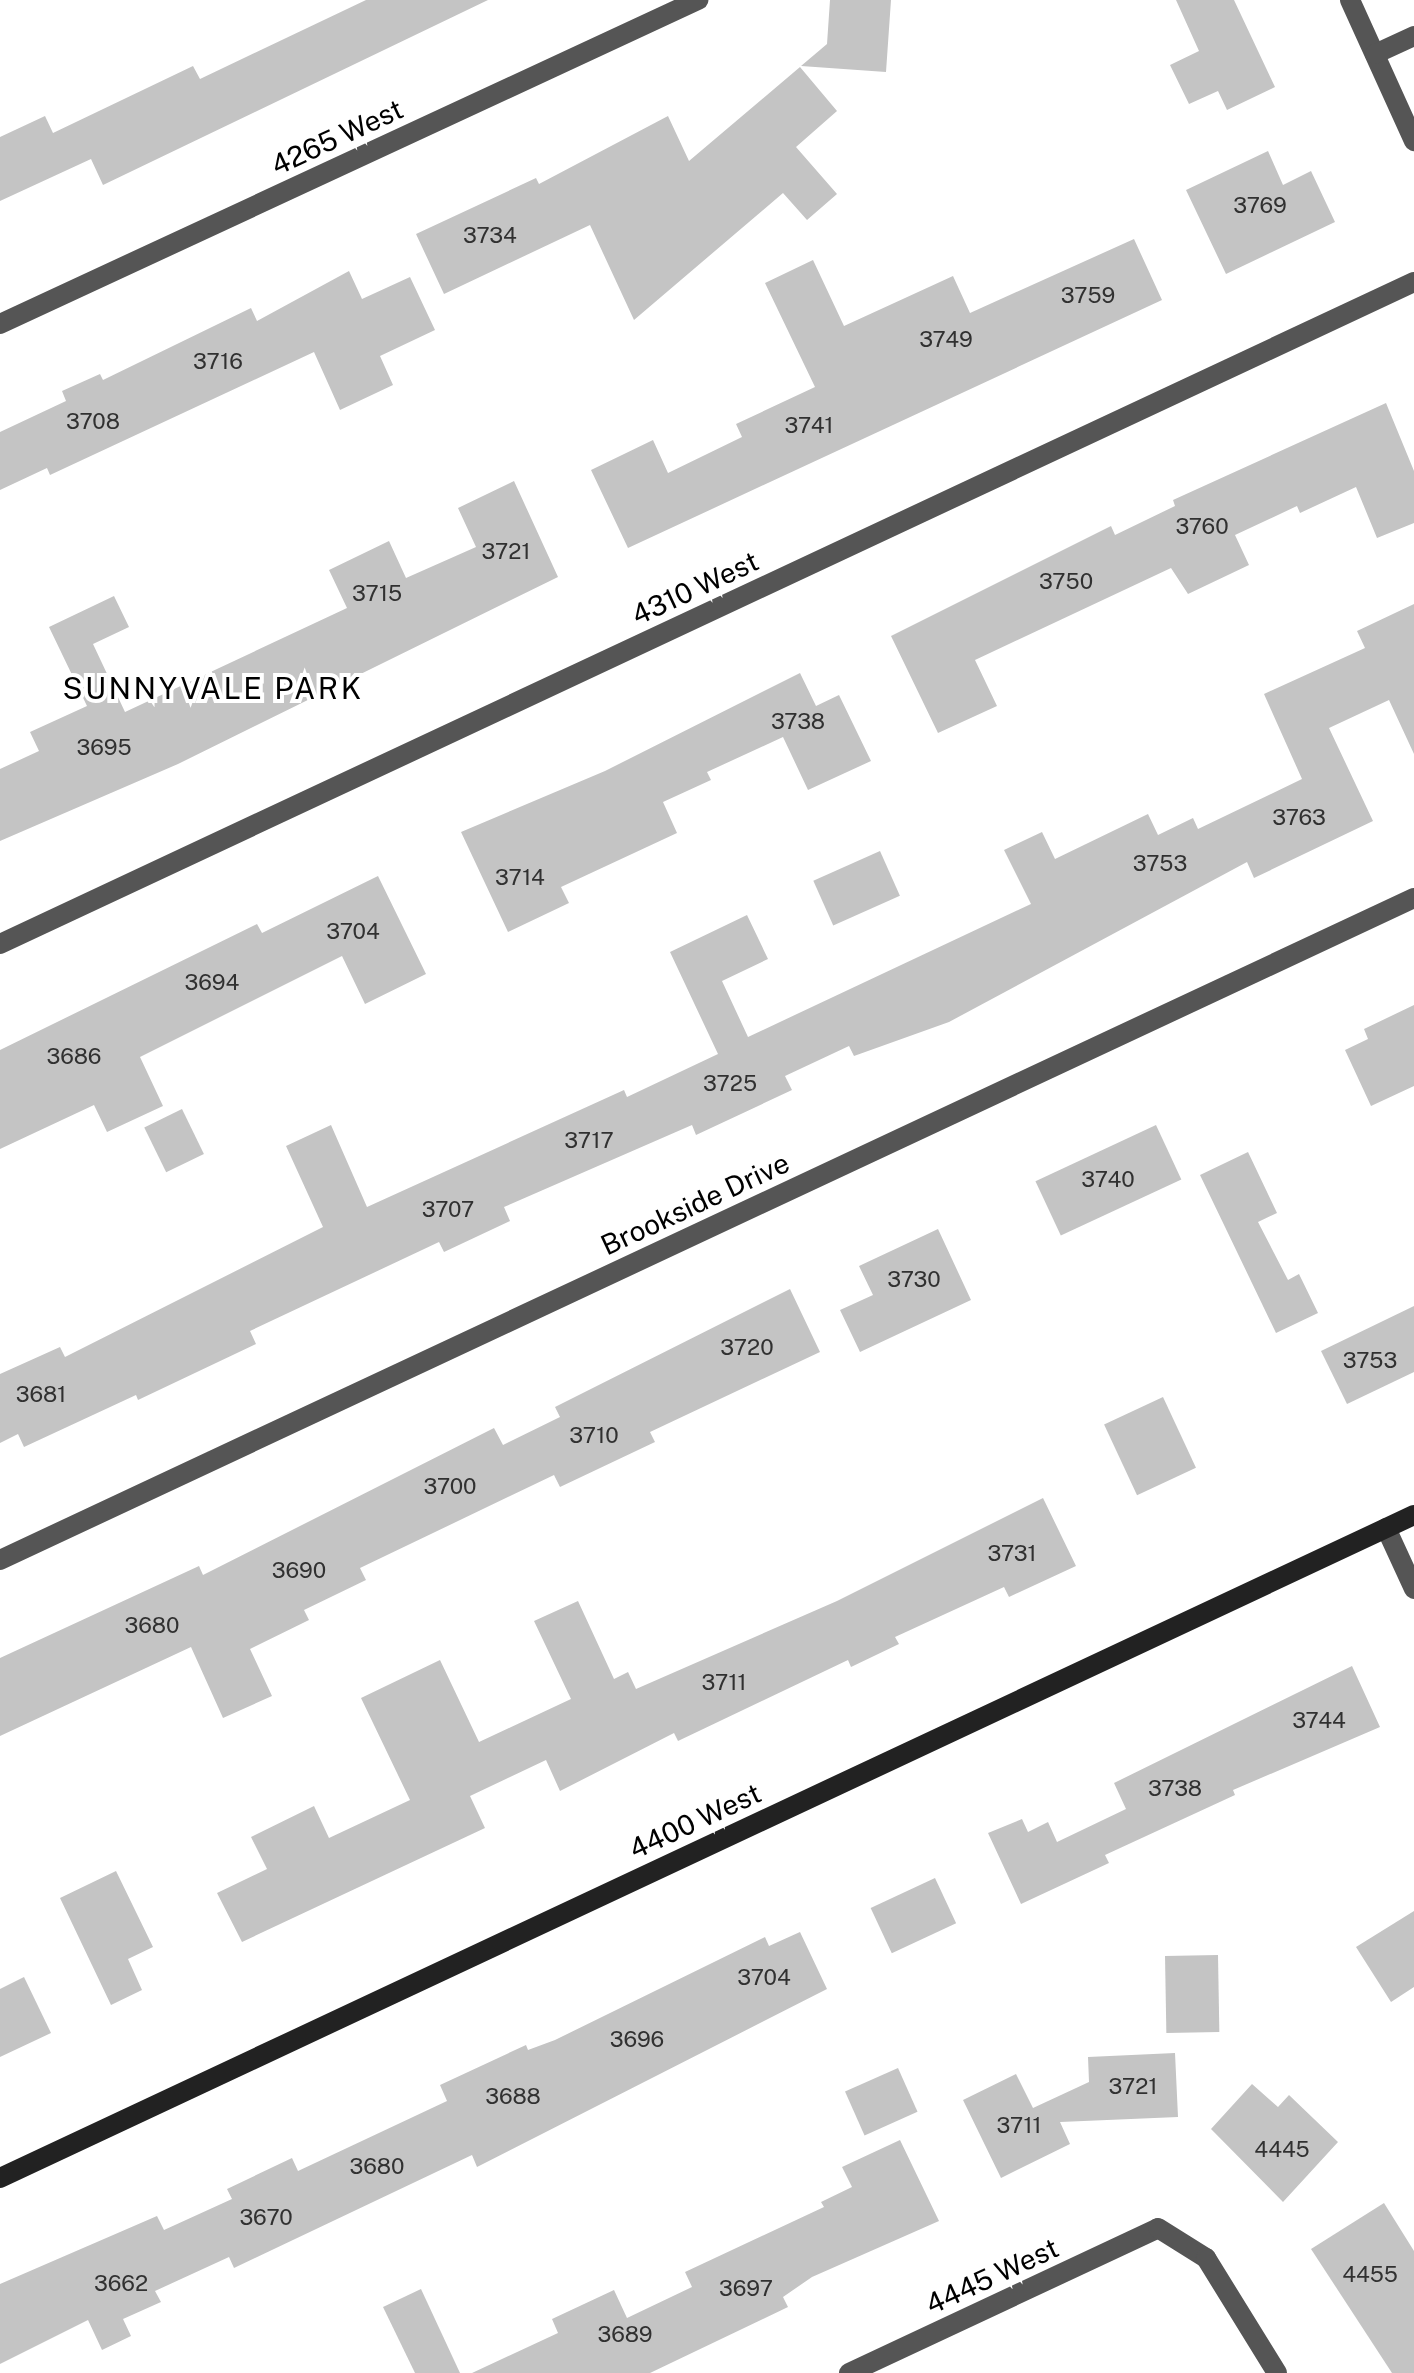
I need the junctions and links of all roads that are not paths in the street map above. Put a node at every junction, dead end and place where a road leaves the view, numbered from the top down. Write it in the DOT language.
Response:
graph roads {
  1 [pos="698,0"];
  2 [pos="1350,0"];
  3 [pos="1414,36"];
  4 [pos="1375,54"];
  5 [pos="1414,141"];
  6 [pos="1414,282"];
  7 [pos="0,324"];
  8 [pos="1414,898"];
  9 [pos="0,944"];
  10 [pos="1414,1515"];
  11 [pos="1386,1528"];
  12 [pos="0,1560"];
  13 [pos="1414,1589"];
  14 [pos="0,2178"];
  15 [pos="850,2373"];
  16 [pos="1277,2373"];
  1 -- 7 [label="street, 4265 West"];
  2 -- 4 [label="street"];
  3 -- 4 [label="street"];
  4 -- 5 [label="street"];
  6 -- 9 [label="street, 4310 West"];
  8 -- 12 [label="street, Brookside Drive"];
  10 -- 11 [label="street, 4400 West"];
  11 -- 13 [label="street"];
  11 -- 14 [label="street, 4400 West"];
  15 -- 16 [label="street, 4445 West"];
}
